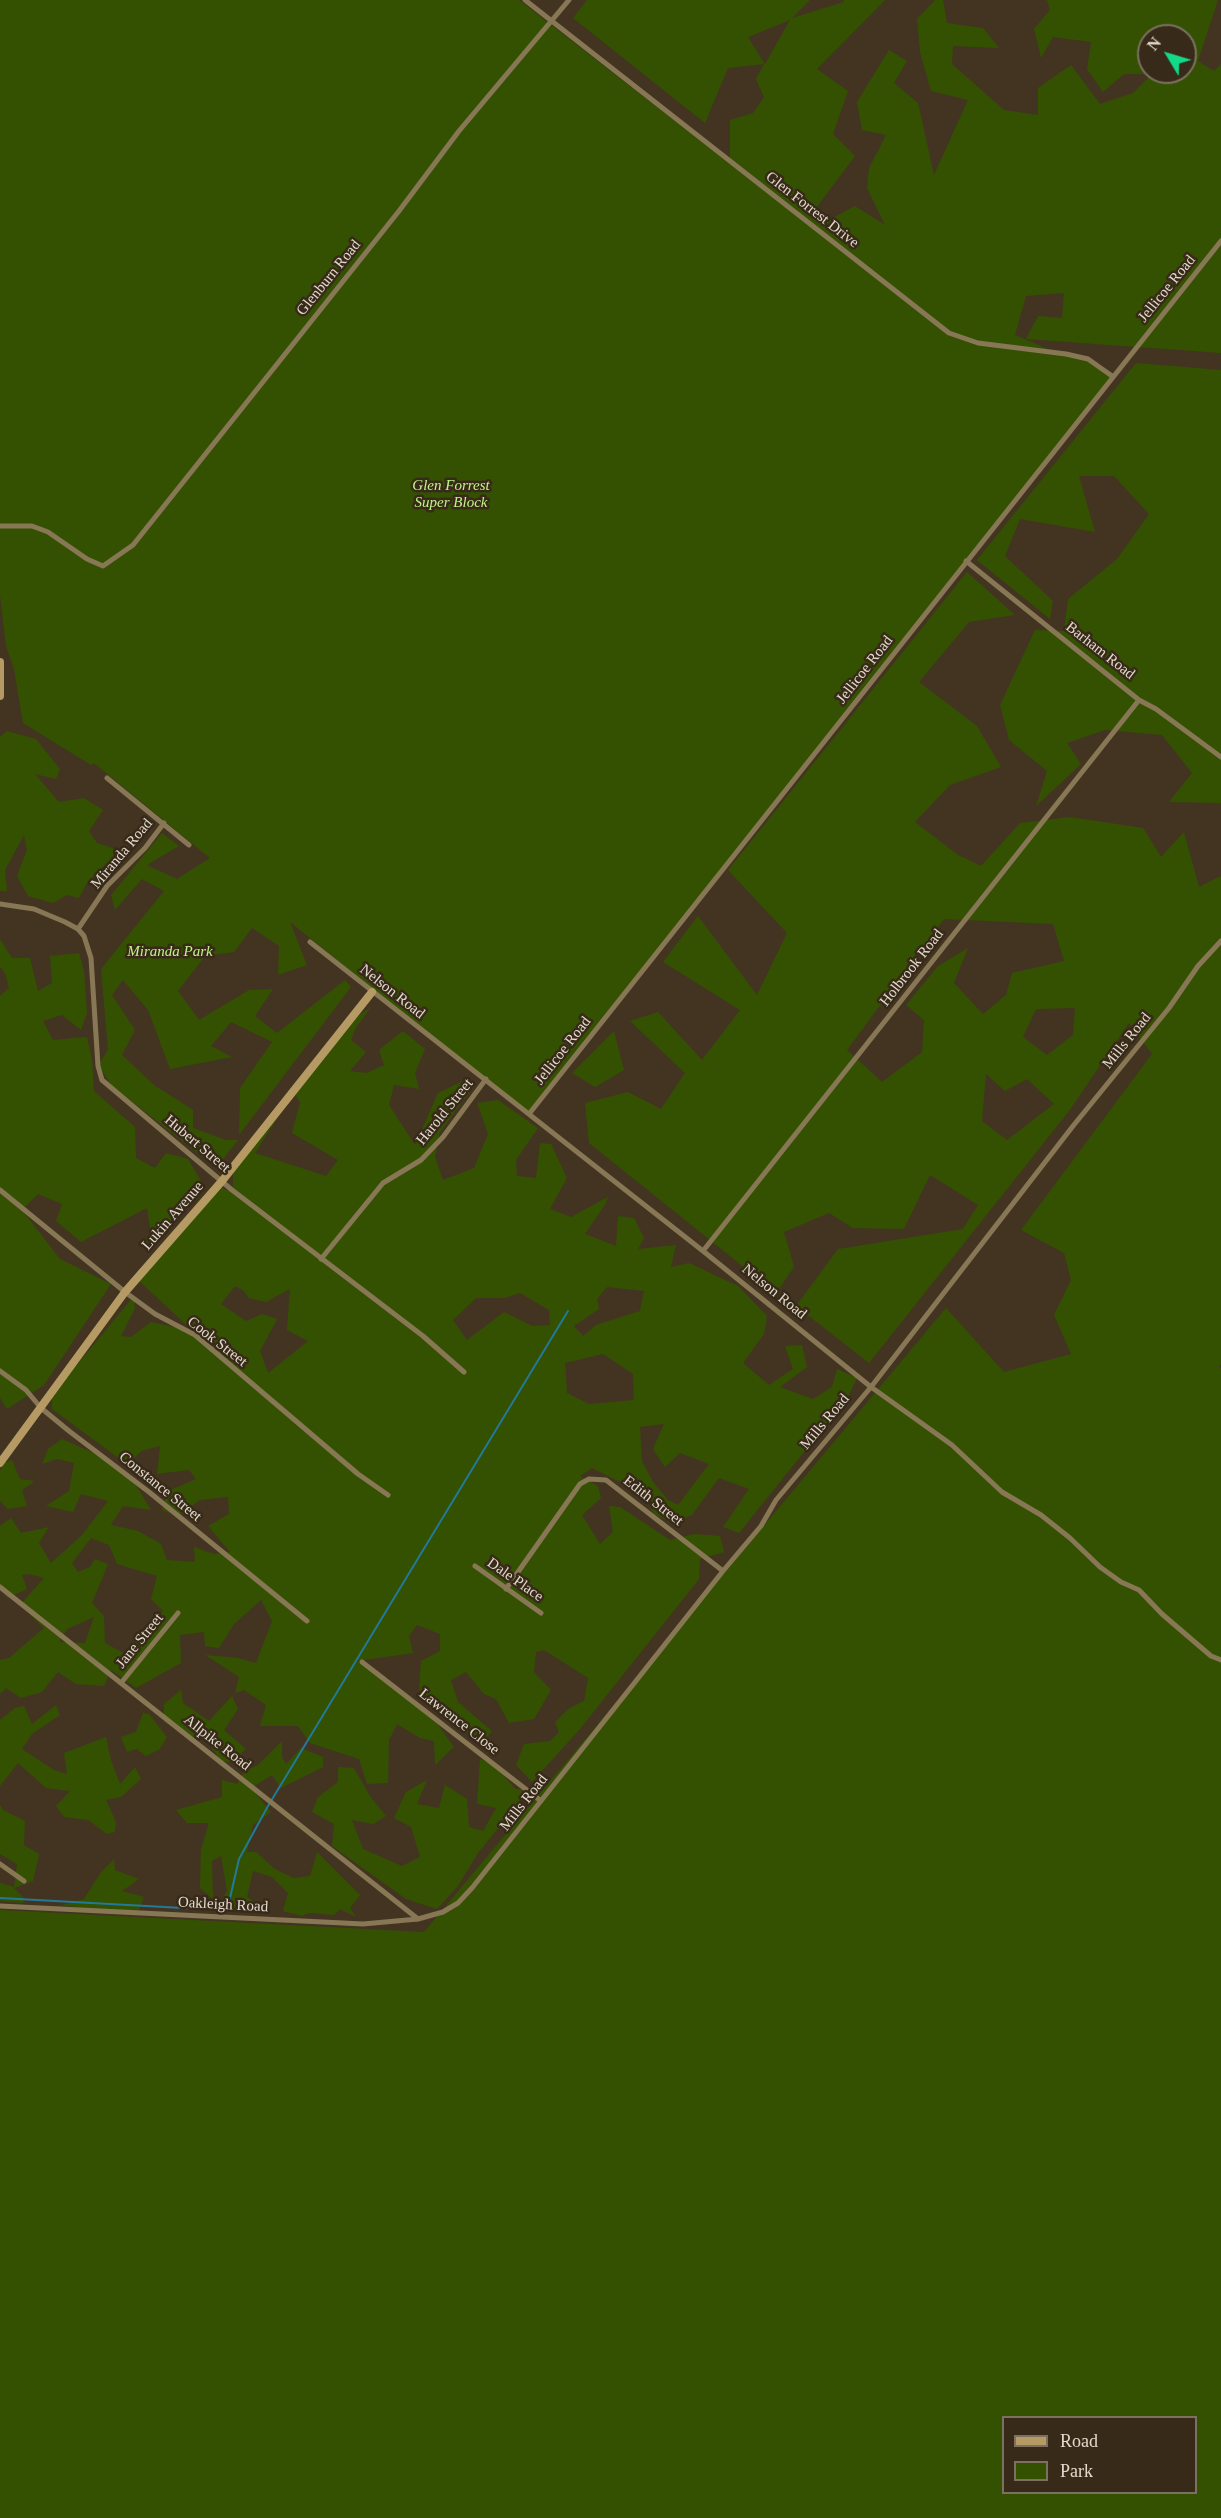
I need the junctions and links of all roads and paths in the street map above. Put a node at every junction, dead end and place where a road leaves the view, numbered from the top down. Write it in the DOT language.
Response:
graph roads {
  1 [pos="525,0"];
  2 [pos="569,0"];
  3 [pos="553,21"];
  4 [pos="1221,241"];
  5 [pos="1112,376"];
  6 [pos="0,526"];
  7 [pos="966,561"];
  8 [pos="0,662"];
  9 [pos="0,696"];
  10 [pos="1139,700"];
  11 [pos="1221,757"];
  12 [pos="107,778"];
  13 [pos="164,823"];
  14 [pos="189,845"];
  15 [pos="0,904"];
  16 [pos="78,929"];
  17 [pos="310,942"];
  18 [pos="1221,942"];
  19 [pos="372,992"];
  20 [pos="486,1079"];
  21 [pos="529,1114"];
  22 [pos="222,1181"];
  23 [pos="0,1190"];
  24 [pos="703,1251"];
  25 [pos="321,1259"];
  26 [pos="125,1292"];
  27 [pos="0,1371"];
  28 [pos="464,1372"];
  29 [pos="871,1387"];
  30 [pos="41,1408"];
  31 [pos="0,1462"];
  32 [pos="388,1495"];
  33 [pos="475,1566"];
  34 [pos="723,1571"];
  35 [pos="0,1587"];
  36 [pos="506,1588"];
  37 [pos="541,1613"];
  38 [pos="178,1614"];
  39 [pos="307,1621"];
  40 [pos="1221,1660"];
  41 [pos="362,1662"];
  42 [pos="122,1683"];
  43 [pos="541,1801"];
  44 [pos="0,1864"];
  45 [pos="24,1881"];
  46 [pos="0,1906"];
  47 [pos="443,1912"];
  48 [pos="418,1919"];
  1 -- 3 [label="street, Glen Forrest Drive"];
  2 -- 3 [label="street, Glenburn Road"];
  3 -- 5 [label="street, Glen Forrest Drive"];
  3 -- 6 [label="street, Glenburn Road"];
  4 -- 5 [label="street, Jellicoe Road"];
  5 -- 7 [label="street, Jellicoe Road"];
  7 -- 10 [label="street, Barham Road"];
  7 -- 21 [label="street, Jellicoe Road"];
  8 -- 9 [label="street"];
  10 -- 11 [label="street, Barham Road"];
  10 -- 24 [label="street, Holbrook Road"];
  12 -- 13 [label="street"];
  13 -- 14 [label="street"];
  13 -- 16 [label="street, Miranda Road"];
  15 -- 16 [label="street"];
  16 -- 22 [label="street, Hubert Street"];
  17 -- 19 [label="street, Nelson Road"];
  18 -- 29 [label="street, Mills Road"];
  19 -- 20 [label="street, Nelson Road"];
  19 -- 22 [label="street, Lukin Avenue"];
  20 -- 21 [label="street, Nelson Road"];
  20 -- 25 [label="street, Harold Street"];
  21 -- 24 [label="street, Nelson Road"];
  22 -- 25 [label="street, Hubert Street"];
  22 -- 26 [label="street, Lukin Avenue"];
  23 -- 26 [label="street, Cook Street"];
  24 -- 29 [label="street, Nelson Road"];
  25 -- 28 [label="street, Hubert Street"];
  26 -- 30 [label="street, Lukin Avenue"];
  26 -- 32 [label="street, Cook Street"];
  27 -- 30 [label="street, Constance Street"];
  29 -- 34 [label="street, Mills Road"];
  29 -- 40 [label="street, Nelson Road"];
  30 -- 31 [label="street, Lukin Avenue"];
  30 -- 39 [label="street, Constance Street"];
  33 -- 36 [label="street, Dale Place"];
  34 -- 36 [label="street, Edith Street"];
  34 -- 43 [label="street, Mills Road"];
  35 -- 42 [label="street, Allpike Road"];
  36 -- 37 [label="street, Dale Place"];
  38 -- 42 [label="street, Jane Street"];
  41 -- 43 [label="street, Lawrence Close"];
  42 -- 48 [label="street, Allpike Road"];
  43 -- 47 [label="street, Mills Road"];
  44 -- 45 [label="street"];
  46 -- 48 [label="street, Oakleigh Road"];
  47 -- 48 [label="street, Oakleigh Road"];
}
